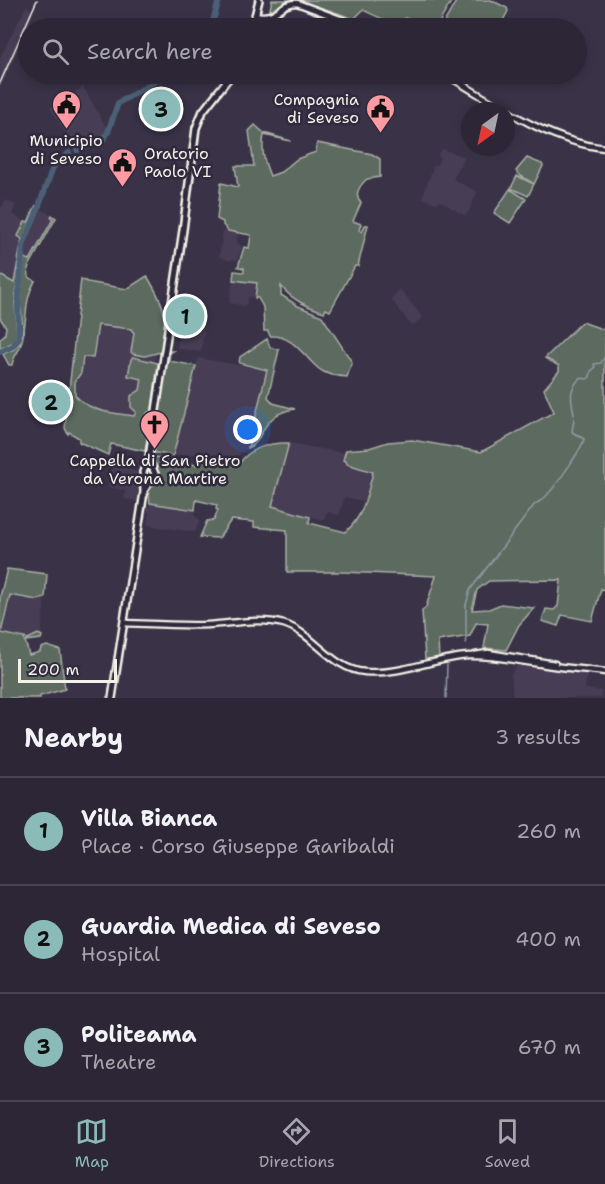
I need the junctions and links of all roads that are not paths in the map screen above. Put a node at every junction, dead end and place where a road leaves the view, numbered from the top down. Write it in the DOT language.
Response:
graph roads {
  1 [pos="258,2"];
  2 [pos="255,15"];
  3 [pos="254,18"];
  4 [pos="337,18"];
  5 [pos="224,84"];
  6 [pos="462,84"];
  7 [pos="605,148"];
  8 [pos="149,455"];
  9 [pos="153,468"];
  10 [pos="144,469"];
  11 [pos="143,476"];
  12 [pos="151,479"];
  13 [pos="143,493"];
  14 [pos="124,623"];
  15 [pos="488,653"];
  16 [pos="472,656"];
  17 [pos="513,660"];
  18 [pos="543,661"];
  19 [pos="565,667"];
  20 [pos="605,672"];
  21 [pos="112,698"];
  1 -- 2 [label="main road"];
  2 -- 3 [label="main road"];
  2 -- 4 [label="street"];
  5 -- 8 [label="main road"];
  6 -- 7 [label="street"];
  8 -- 9 [label="main road"];
  8 -- 10 [label="main road"];
  9 -- 10 [label="main road"];
  9 -- 12 [label="main road"];
  10 -- 11 [label="main road"];
  11 -- 12 [label="main road"];
  11 -- 13 [label="main road"];
  12 -- 13 [label="main road"];
  13 -- 14 [label="main road"];
  14 -- 16 [label="street"];
  14 -- 21 [label="main road"];
  15 -- 16 [label="street"];
  15 -- 17 [label="street"];
  15 -- 18 [label="street"];
  16 -- 17 [label="street"];
  17 -- 18 [label="street"];
  17 -- 19 [label="street"];
  18 -- 19 [label="street"];
  19 -- 20 [label="street"];
}
